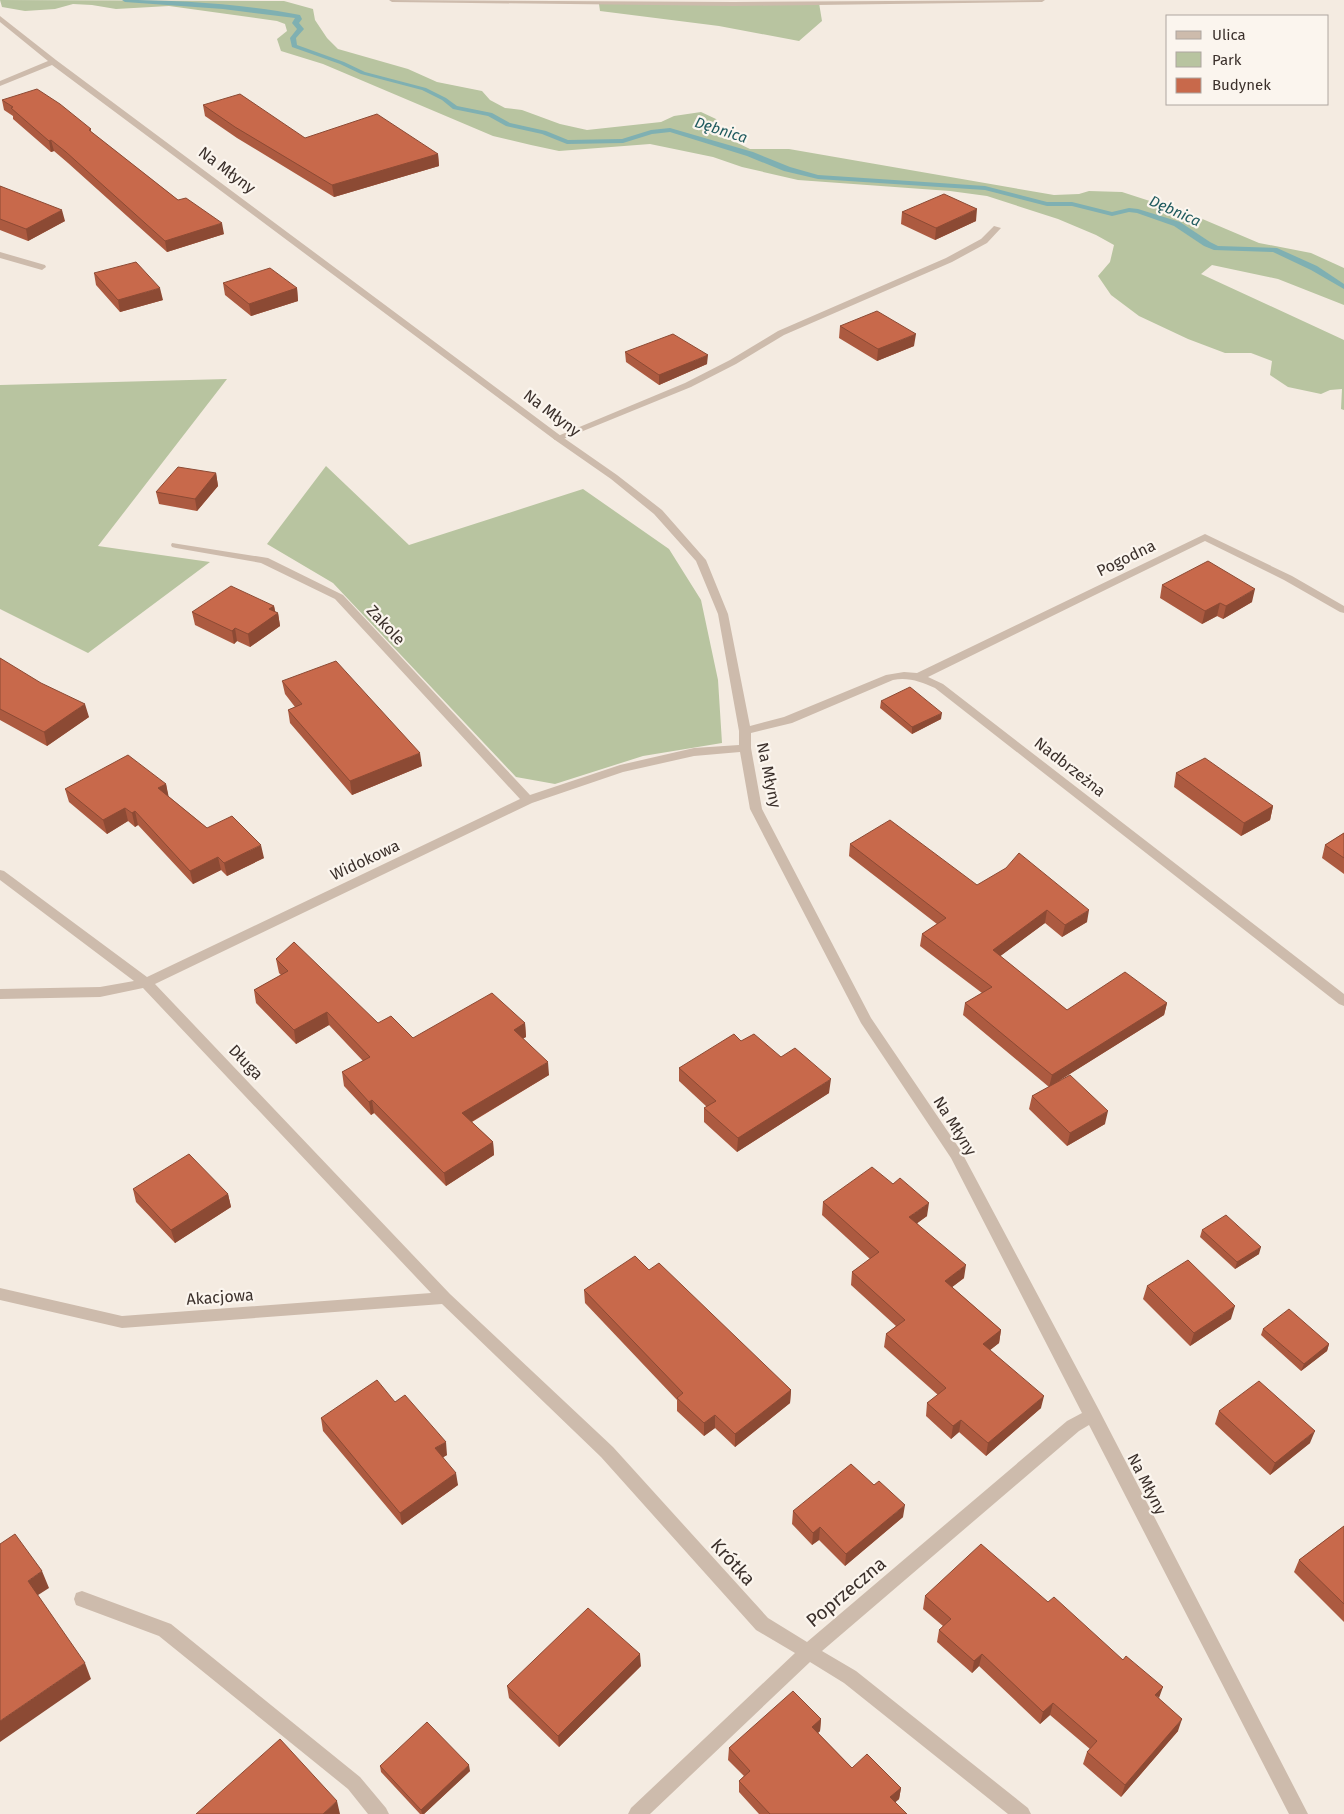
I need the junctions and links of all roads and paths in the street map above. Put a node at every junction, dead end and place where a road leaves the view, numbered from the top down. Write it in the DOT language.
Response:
graph roads {
  1 [pos="392,0"];
  2 [pos="1042,0"];
  3 [pos="0,18"];
  4 [pos="54,62"];
  5 [pos="0,84"];
  6 [pos="997,228"];
  7 [pos="0,255"];
  8 [pos="42,267"];
  9 [pos="558,438"];
  10 [pos="176,545"];
  11 [pos="1344,610"];
  12 [pos="920,676"];
  13 [pos="745,731"];
  14 [pos="745,748"];
  15 [pos="528,800"];
  16 [pos="0,874"];
  17 [pos="146,983"];
  18 [pos="0,994"];
  19 [pos="1344,1000"];
  20 [pos="0,1294"];
  21 [pos="445,1298"];
  22 [pos="1093,1415"];
  23 [pos="82,1599"];
  24 [pos="808,1652"];
  25 [pos="380,1814"];
  26 [pos="638,1814"];
  27 [pos="1022,1814"];
  28 [pos="1300,1814"];
  1 -- 2 [label="street"];
  3 -- 4 [label="street, Na Młyny"];
  4 -- 5 [label="street"];
  4 -- 9 [label="street, Na Młyny"];
  6 -- 9 [label="street"];
  7 -- 8 [label="street"];
  9 -- 13 [label="street, Na Młyny"];
  10 -- 15 [label="street, Zakole"];
  11 -- 12 [label="street, Pogodna"];
  12 -- 13 [label="street, Nadbrzeżna"];
  12 -- 19 [label="street, Nadbrzeżna"];
  13 -- 14 [label="street, Na Młyny"];
  14 -- 15 [label="street, Widokowa"];
  14 -- 22 [label="street, Na Młyny"];
  15 -- 17 [label="street, Widokowa"];
  16 -- 17 [label="street, Długa"];
  17 -- 18 [label="street, Widokowa"];
  17 -- 21 [label="street, Długa"];
  20 -- 21 [label="street, Akacjowa"];
  21 -- 24 [label="street, Krótka"];
  22 -- 24 [label="street, Poprzeczna"];
  22 -- 28 [label="street, Na Młyny"];
  23 -- 25 [label="street"];
  24 -- 26 [label="street, Poprzeczna"];
  24 -- 27 [label="street, Krótka"];
}
